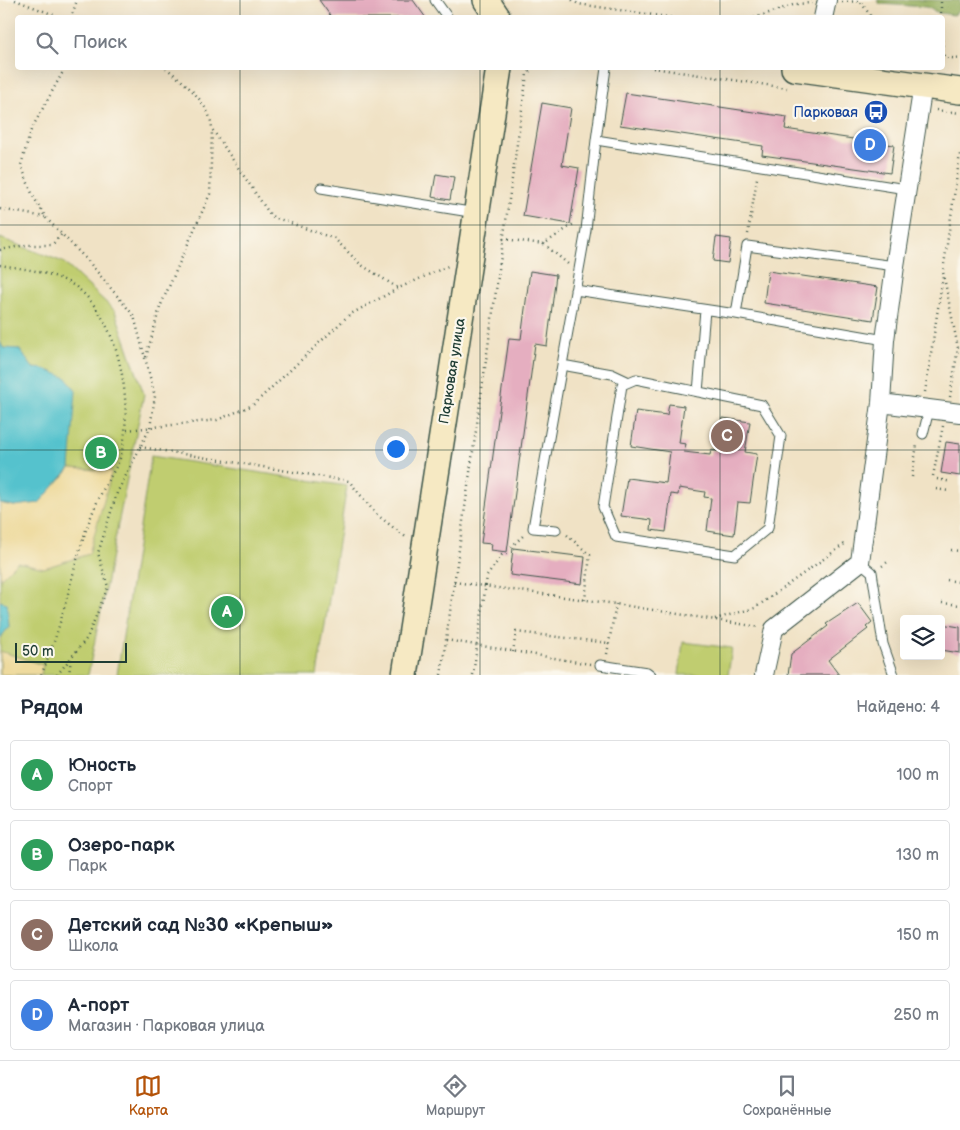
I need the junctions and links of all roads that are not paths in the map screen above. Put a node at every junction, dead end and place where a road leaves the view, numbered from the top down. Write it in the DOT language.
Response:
graph roads {
  1 [pos="435,0"];
  2 [pos="486,0"];
  3 [pos="827,0"];
  4 [pos="446,15"];
  5 [pos="496,15"];
  6 [pos="824,15"];
  7 [pos="499,70"];
  8 [pos="606,70"];
  9 [pos="820,70"];
  10 [pos="923,86"];
  11 [pos="960,91"];
  12 [pos="596,140"];
  13 [pos="320,188"];
  14 [pos="906,189"];
  15 [pos="476,213"];
  16 [pos="895,266"];
  17 [pos="575,290"];
  18 [pos="705,310"];
  19 [pos="736,314"];
  20 [pos="885,340"];
  21 [pos="562,365"];
  22 [pos="629,382"];
  23 [pos="698,392"];
  24 [pos="880,403"];
  25 [pos="939,411"];
  26 [pos="921,436"];
  27 [pos="556,530"];
  28 [pos="860,562"];
  29 [pos="602,666"];
  30 [pos="405,675"];
  31 [pos="651,675"];
  32 [pos="764,675"];
  33 [pos="894,675"];
  1 -- 4 [label="lane"];
  2 -- 5 [label="street"];
  3 -- 6 [label="street"];
  7 -- 15 [label="street, Парковая улица"];
  8 -- 12 [label="lane"];
  9 -- 10 [label="street"];
  10 -- 11 [label="street"];
  10 -- 14 [label="street"];
  12 -- 14 [label="lane"];
  12 -- 17 [label="lane"];
  13 -- 15 [label="lane"];
  14 -- 16 [label="street"];
  15 -- 30 [label="street, Парковая улица"];
  16 -- 19 [label="lane"];
  16 -- 20 [label="street"];
  17 -- 18 [label="lane"];
  17 -- 21 [label="lane"];
  18 -- 19 [label="lane"];
  18 -- 23 [label="lane"];
  19 -- 20 [label="lane"];
  20 -- 24 [label="street"];
  21 -- 22 [label="lane"];
  21 -- 27 [label="lane"];
  22 -- 23 [label="lane"];
  22 -- 23 [label="lane"];
  24 -- 25 [label="street"];
  24 -- 28 [label="street"];
  25 -- 26 [label="lane"];
  28 -- 32 [label="street"];
  28 -- 33 [label="lane"];
  29 -- 31 [label="lane"];
}
